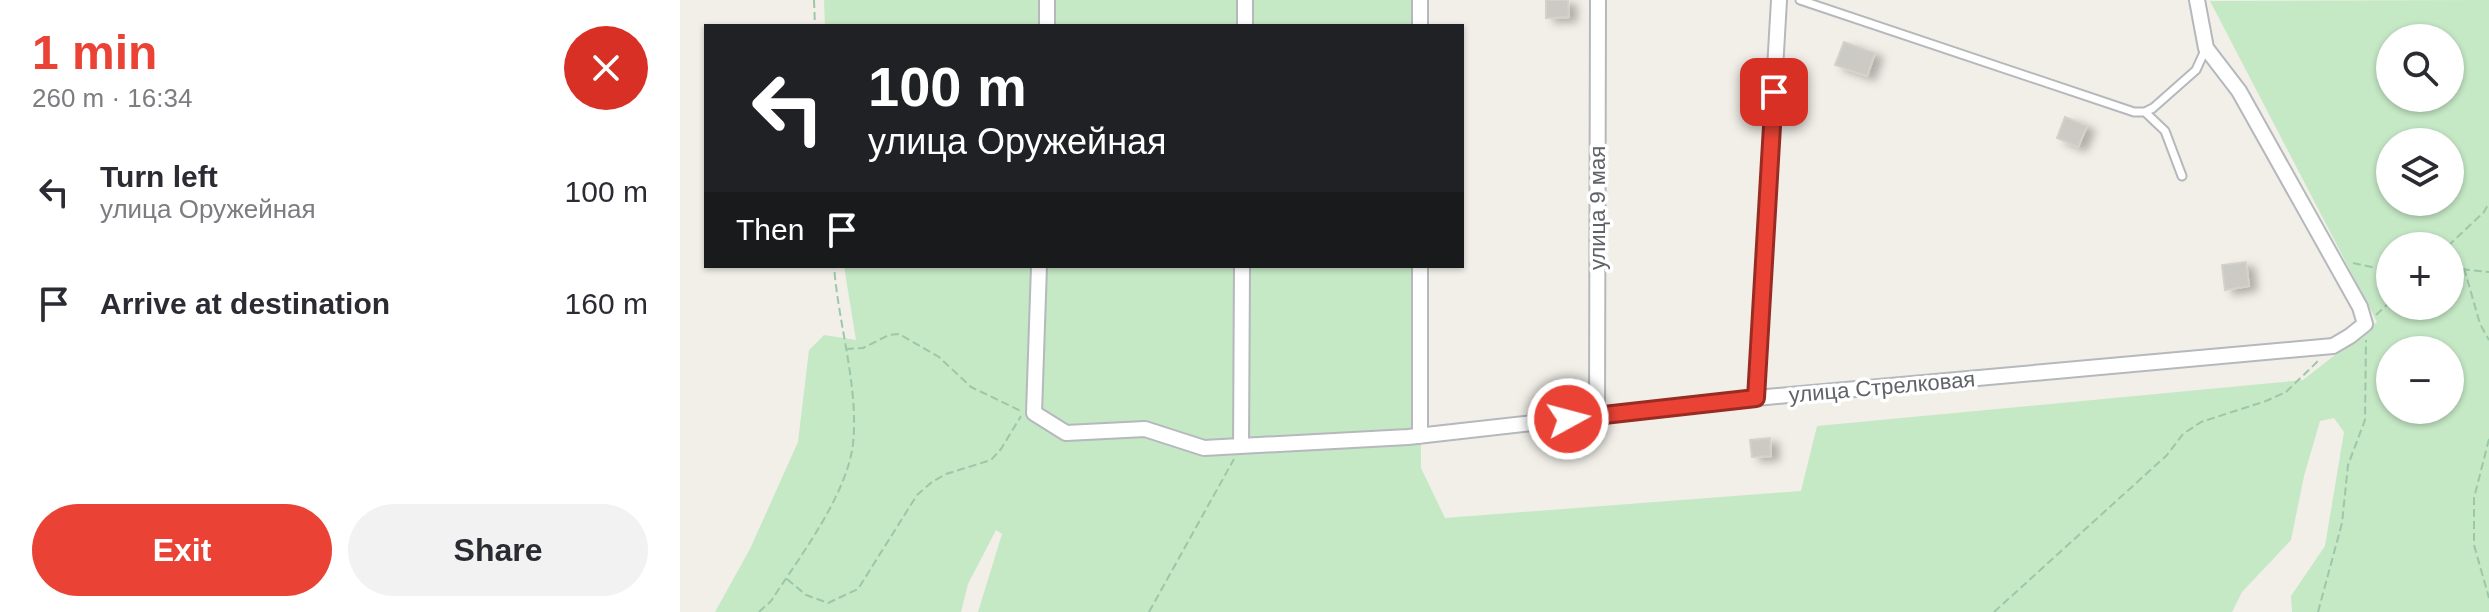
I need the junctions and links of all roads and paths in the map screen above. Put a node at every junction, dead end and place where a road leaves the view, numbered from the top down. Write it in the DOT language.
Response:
graph roads {
  1 [pos="814,0"];
  2 [pos="1047,0"];
  3 [pos="1245,0"];
  4 [pos="1420,0"];
  5 [pos="1598,0"];
  6 [pos="1779,0"];
  7 [pos="1800,0"];
  8 [pos="2197,0"];
  9 [pos="815,24"];
  10 [pos="1047,24"];
  11 [pos="1245,24"];
  12 [pos="1420,24"];
  13 [pos="2206,48"];
  14 [pos="2145,112"];
  15 [pos="2182,176"];
  16 [pos="2489,203"];
  17 [pos="2463,232"];
  18 [pos="2335,262"];
  19 [pos="834,268"];
  20 [pos="1039,268"];
  21 [pos="1242,268"];
  22 [pos="1420,268"];
  23 [pos="2376,268"];
  24 [pos="2464,268"];
  25 [pos="2489,272"];
  26 [pos="2376,314"];
  27 [pos="2365,324"];
  28 [pos="2489,340"];
  29 [pos="2333,346"];
  30 [pos="845,349"];
  31 [pos="1756,398"];
  32 [pos="1597,416"];
  33 [pos="1420,436"];
  34 [pos="2489,439"];
  35 [pos="1241,446"];
  36 [pos="786,579"];
  37 [pos="2489,598"];
  38 [pos="759,612"];
  39 [pos="1149,612"];
  40 [pos="1994,612"];
  41 [pos="2318,612"];
  1 -- 9 [label="path"];
  2 -- 10 [label="street"];
  3 -- 11 [label="street"];
  4 -- 12 [label="street"];
  5 -- 32 [label="street, улица 9 мая"];
  6 -- 31 [label="street"];
  7 -- 14 [label="lane"];
  8 -- 13 [label="street"];
  13 -- 14 [label="lane"];
  13 -- 18 [label="street"];
  14 -- 15 [label="lane"];
  16 -- 17 [label="path"];
  18 -- 23 [label="path"];
  18 -- 27 [label="street"];
  19 -- 30 [label="path"];
  20 -- 35 [label="street, улица Стрелковая"];
  21 -- 35 [label="street"];
  22 -- 33 [label="street"];
  24 -- 25 [label="path"];
  24 -- 28 [label="path"];
  26 -- 27 [label="path"];
  27 -- 29 [label="street"];
  27 -- 41 [label="path"];
  29 -- 31 [label="street, улица Стрелковая"];
  29 -- 40 [label="path"];
  30 -- 36 [label="path"];
  30 -- 36 [label="path"];
  31 -- 32 [label="street, улица Стрелковая"];
  32 -- 33 [label="street, улица Стрелковая"];
  33 -- 35 [label="street, улица Стрелковая"];
  34 -- 37 [label="path"];
  35 -- 39 [label="path"];
  36 -- 38 [label="path"];
}
